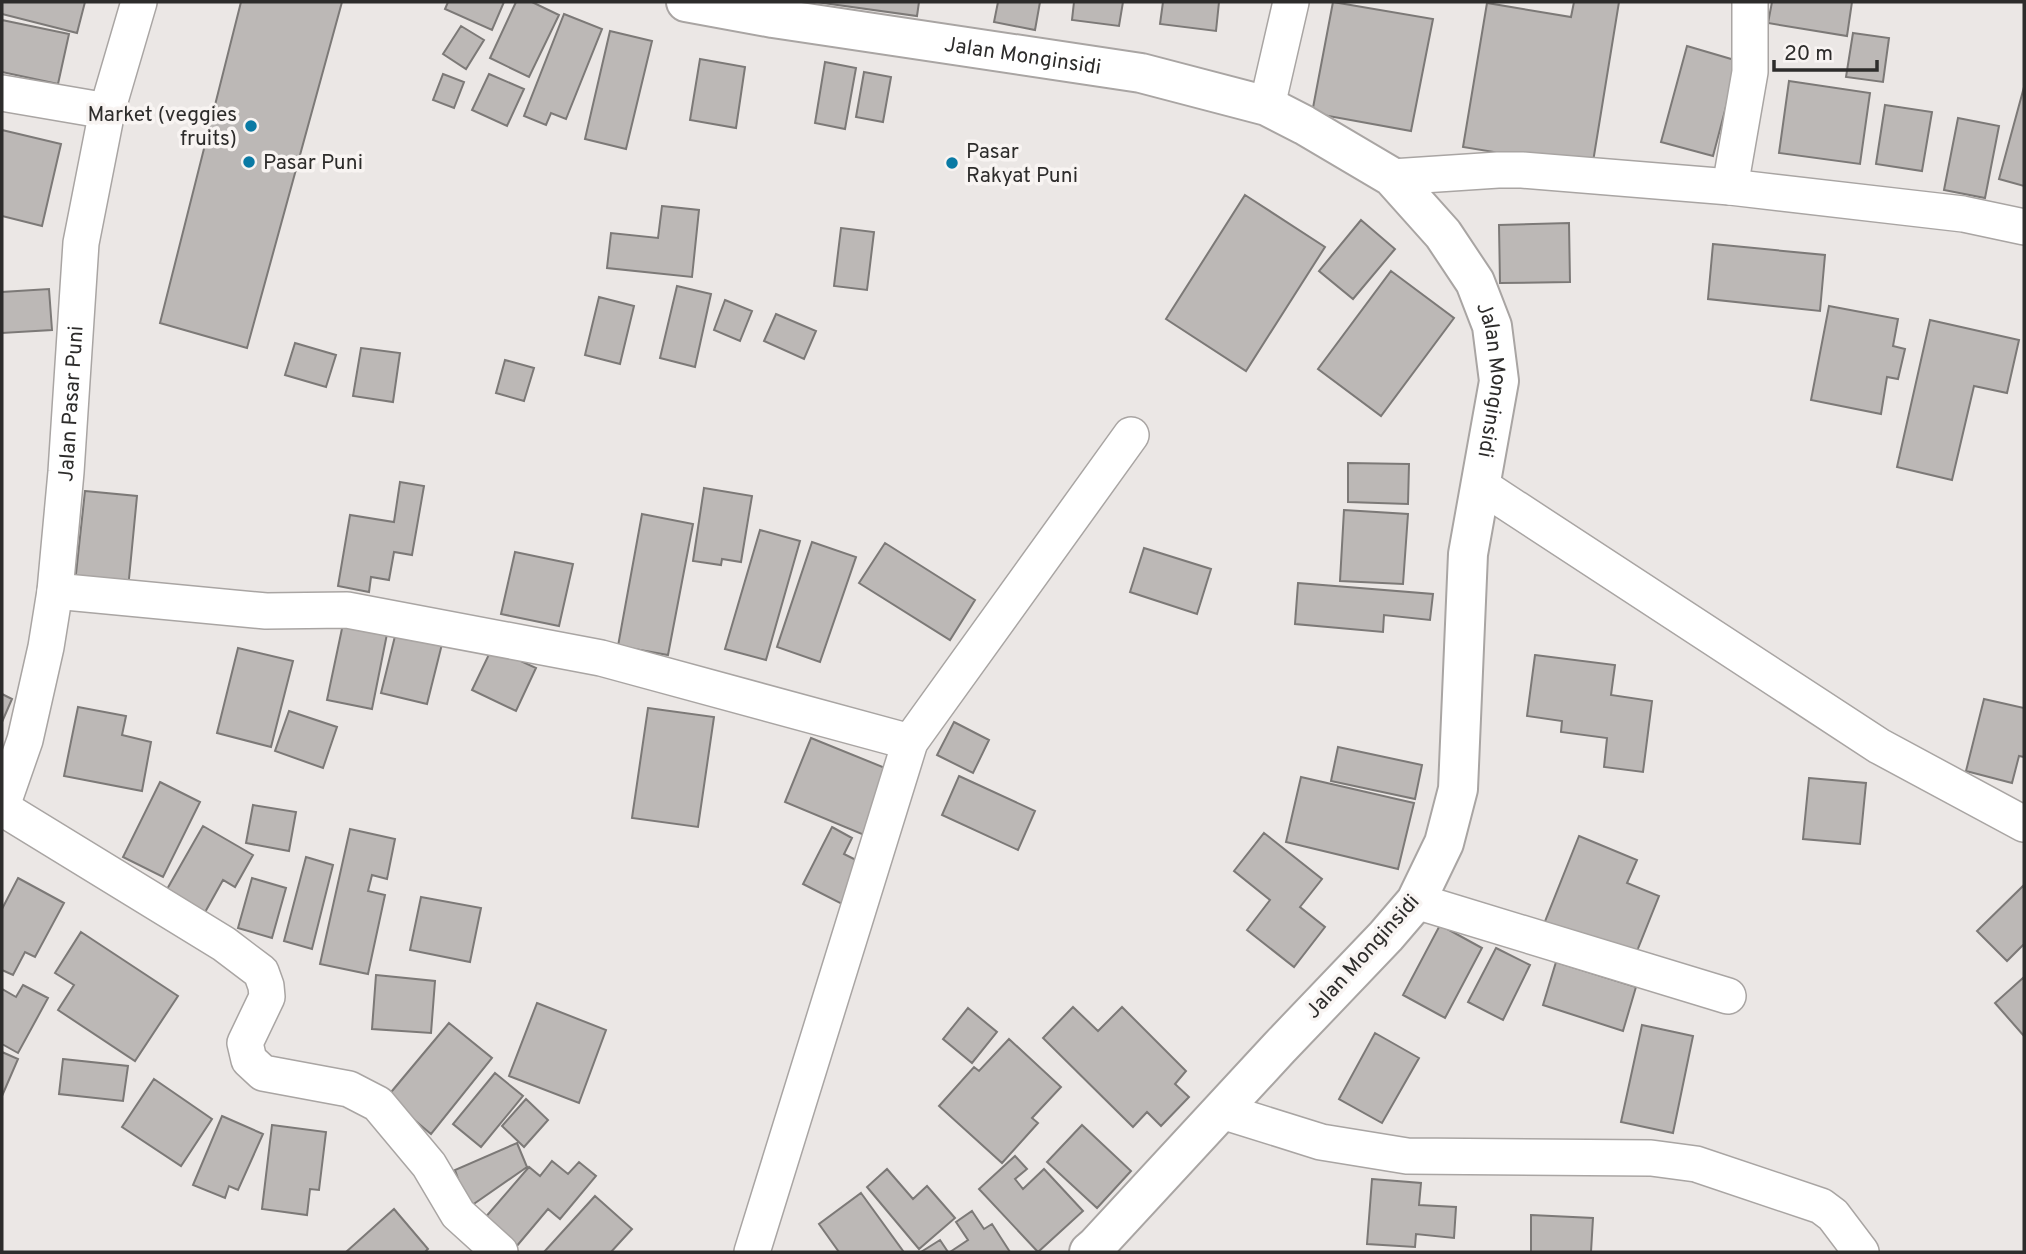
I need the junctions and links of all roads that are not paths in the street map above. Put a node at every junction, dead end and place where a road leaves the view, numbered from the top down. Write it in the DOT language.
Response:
graph roads {
  1 [pos="139,2"];
  2 [pos="686,2"];
  3 [pos="1291,2"];
  4 [pos="1751,2"];
  5 [pos="2,93"];
  6 [pos="1267,106"];
  7 [pos="107,111"];
  8 [pos="1392,177"];
  9 [pos="1730,187"];
  10 [pos="2024,227"];
  11 [pos="1131,435"];
  12 [pos="1480,485"];
  13 [pos="55,591"];
  14 [pos="910,742"];
  15 [pos="2,807"];
  16 [pos="2024,824"];
  17 [pos="1416,901"];
  18 [pos="1728,996"];
  19 [pos="1222,1111"];
  20 [pos="500,1252"];
  21 [pos="752,1252"];
  22 [pos="1089,1252"];
  23 [pos="1861,1252"];
  1 -- 7 [label="street, Jalan Pasar Puni"];
  2 -- 6 [label="street, Jalan Monginsidi"];
  3 -- 6 [label="street"];
  4 -- 9 [label="street"];
  5 -- 7 [label="street"];
  6 -- 8 [label="street, Jalan Monginsidi"];
  7 -- 13 [label="street, Jalan Pasar Puni"];
  8 -- 9 [label="street"];
  8 -- 12 [label="street, Jalan Monginsidi"];
  9 -- 10 [label="street"];
  11 -- 14 [label="street"];
  12 -- 16 [label="street"];
  12 -- 17 [label="street, Jalan Monginsidi"];
  13 -- 14 [label="street"];
  13 -- 15 [label="street, Jalan Pasar Puni"];
  14 -- 21 [label="street"];
  15 -- 20 [label="street"];
  17 -- 18 [label="street"];
  17 -- 19 [label="street, Jalan Monginsidi"];
  19 -- 22 [label="street, Jalan Monginsidi"];
  19 -- 23 [label="street"];
}
